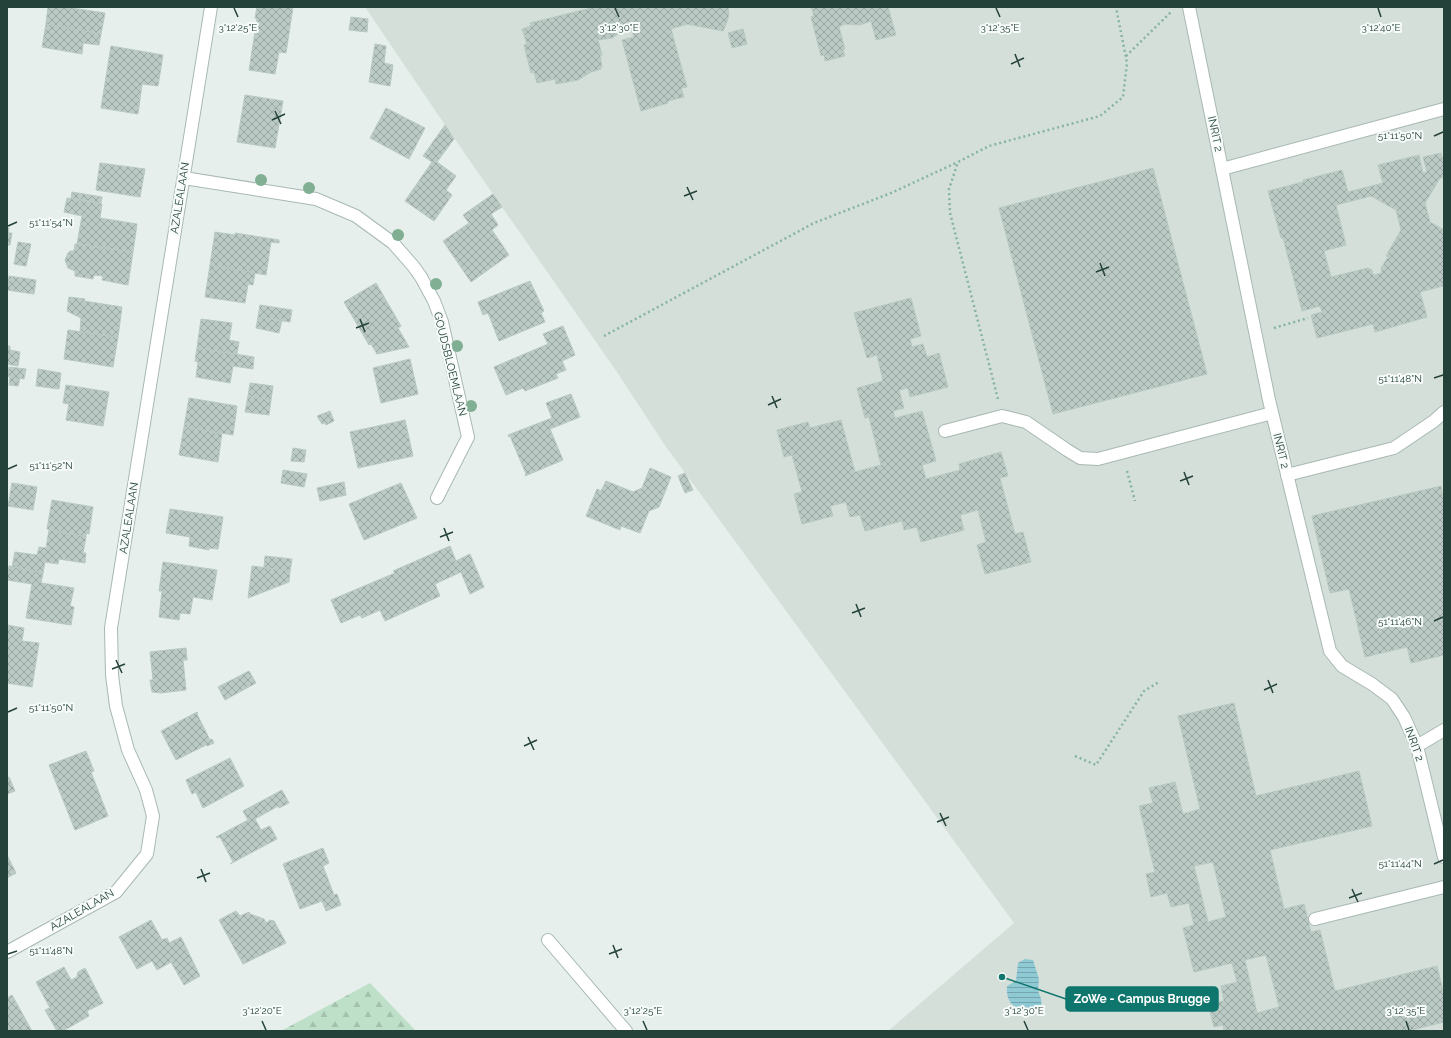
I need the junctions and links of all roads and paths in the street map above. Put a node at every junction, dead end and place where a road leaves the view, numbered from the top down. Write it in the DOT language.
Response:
graph roads {
  1 [pos="211,7"];
  2 [pos="1116,7"];
  3 [pos="1176,7"];
  4 [pos="1189,7"];
  5 [pos="1126,56"];
  6 [pos="1444,110"];
  7 [pos="958,162"];
  8 [pos="1222,169"];
  9 [pos="184,178"];
  10 [pos="1308,318"];
  11 [pos="1255,333"];
  12 [pos="604,336"];
  13 [pos="1444,412"];
  14 [pos="1272,413"];
  15 [pos="1002,416"];
  16 [pos="946,431"];
  17 [pos="1121,453"];
  18 [pos="1287,475"];
  19 [pos="438,498"];
  20 [pos="1135,501"];
  21 [pos="1159,682"];
  22 [pos="1444,730"];
  23 [pos="1417,746"];
  24 [pos="1075,756"];
  25 [pos="1444,857"];
  26 [pos="1444,887"];
  27 [pos="1315,919"];
  28 [pos="548,940"];
  29 [pos="7,952"];
  30 [pos="626,1031"];
  1 -- 9 [label="street, AZALEALAAN"];
  2 -- 5 [label="path"];
  3 -- 5 [label="path"];
  4 -- 8 [label="street, INRIT 2"];
  5 -- 7 [label="path"];
  6 -- 8 [label="street"];
  7 -- 12 [label="path"];
  7 -- 15 [label="path"];
  8 -- 11 [label="street, INRIT 2"];
  9 -- 19 [label="street, GOUDSBLOEMLAAN"];
  9 -- 29 [label="street, AZALEALAAN"];
  10 -- 11 [label="path"];
  11 -- 14 [label="street, INRIT 2"];
  13 -- 18 [label="street"];
  14 -- 17 [label="street"];
  14 -- 18 [label="street, INRIT 2"];
  15 -- 16 [label="street"];
  15 -- 17 [label="street"];
  17 -- 20 [label="path"];
  18 -- 23 [label="street, INRIT 2"];
  21 -- 24 [label="path"];
  22 -- 23 [label="street"];
  23 -- 25 [label="street, INRIT 2"];
  26 -- 27 [label="street"];
  28 -- 30 [label="street"];
}
